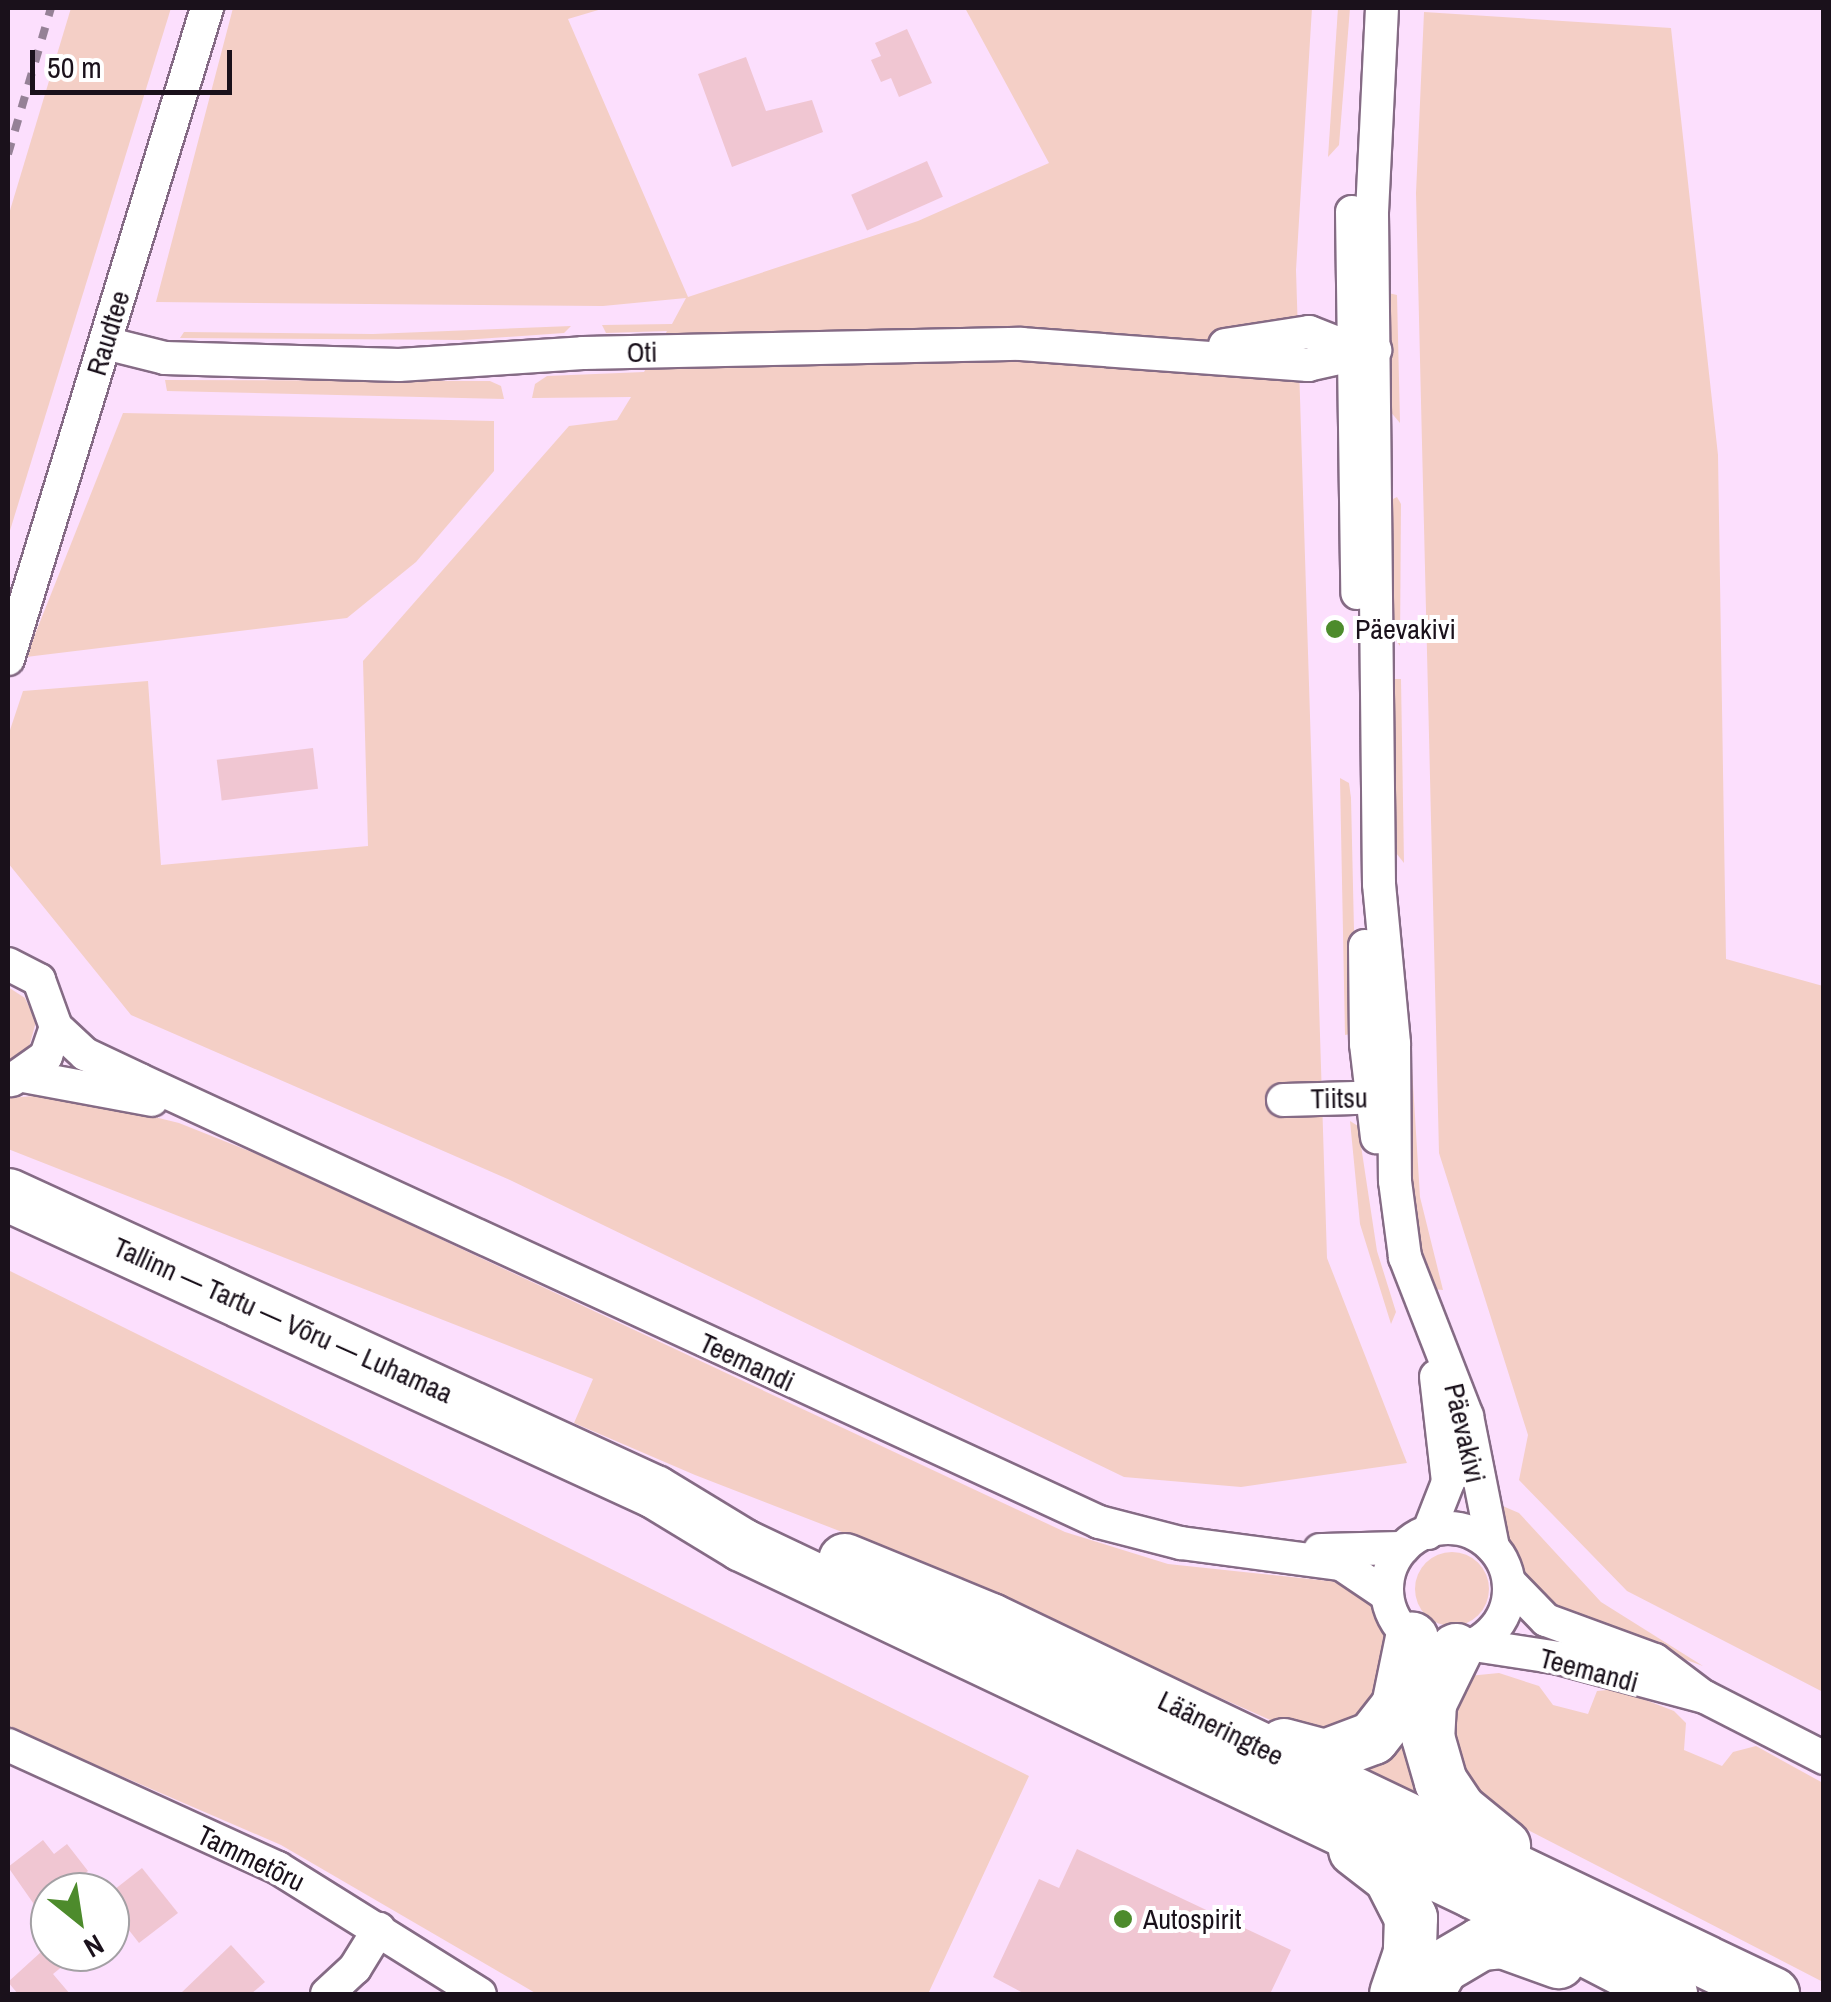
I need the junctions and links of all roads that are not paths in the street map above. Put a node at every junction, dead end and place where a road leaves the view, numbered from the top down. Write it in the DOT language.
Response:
graph roads {
  1 [pos="207,8"];
  2 [pos="1363,8"];
  3 [pos="1382,8"];
  4 [pos="105,343"];
  5 [pos="1366,350"];
  6 [pos="8,659"];
  7 [pos="8,939"];
  8 [pos="16,967"];
  9 [pos="56,1027"];
  10 [pos="16,1079"];
  11 [pos="1384,1097"];
  12 [pos="1283,1100"];
  13 [pos="224,1119"];
  14 [pos="8,1195"];
  15 [pos="558,1446"];
  16 [pos="655,1492"];
  17 [pos="1416,1540"];
  18 [pos="1492,1547"];
  19 [pos="1286,1554"];
  20 [pos="1509,1582"];
  21 [pos="1432,1632"];
  22 [pos="1705,1698"];
  23 [pos="1220,1727"];
  24 [pos="8,1745"];
  25 [pos="1824,1758"];
  26 [pos="1236,1783"];
  27 [pos="1616,1914"];
  28 [pos="379,1930"];
  29 [pos="327,1994"];
  30 [pos="480,1994"];
  31 [pos="1396,1994"];
  32 [pos="1427,1994"];
  33 [pos="1638,1994"];
  34 [pos="1670,1994"];
  35 [pos="1774,1994"];
  1 -- 4 [label="street, Raudtee"];
  2 -- 5 [label="street, Päevakivi"];
  3 -- 5 [label="street, Päevakivi"];
  4 -- 5 [label="street, Oti"];
  4 -- 6 [label="street, Raudtee"];
  5 -- 11 [label="street, Päevakivi"];
  7 -- 8 [label="street"];
  8 -- 9 [label="street"];
  9 -- 10 [label="street"];
  9 -- 13 [label="street, Teemandi"];
  10 -- 13 [label="street, Teemandi"];
  11 -- 12 [label="street, Tiitsu"];
  11 -- 17 [label="street, Päevakivi"];
  11 -- 18 [label="street, Päevakivi"];
  13 -- 19 [label="street, Teemandi"];
  14 -- 15 [label="highway, Tallinn — Tartu — Võru — Luhamaa"];
  15 -- 16 [label="highway, Lääneringtee"];
  16 -- 23 [label="highway, Lääneringtee"];
  16 -- 26 [label="highway, Lääneringtee"];
  17 -- 18 [label="street, Teemandi"];
  17 -- 19 [label="street, Teemandi"];
  17 -- 21 [label="street"];
  18 -- 20 [label="street, Teemandi"];
  19 -- 21 [label="street, Teemandi"];
  20 -- 21 [label="street"];
  20 -- 22 [label="street, Teemandi"];
  21 -- 22 [label="street, Teemandi"];
  21 -- 23 [label="highway"];
  21 -- 27 [label="highway"];
  22 -- 25 [label="street, Teemandi"];
  23 -- 27 [label="highway, Lääneringtee"];
  24 -- 28 [label="street, Tammetõru"];
  26 -- 31 [label="highway"];
  26 -- 34 [label="highway, Lääneringtee"];
  27 -- 35 [label="highway, Lääneringtee"];
  28 -- 29 [label="street"];
  28 -- 30 [label="street, Tammetõru"];
  32 -- 33 [label="highway"];
}
